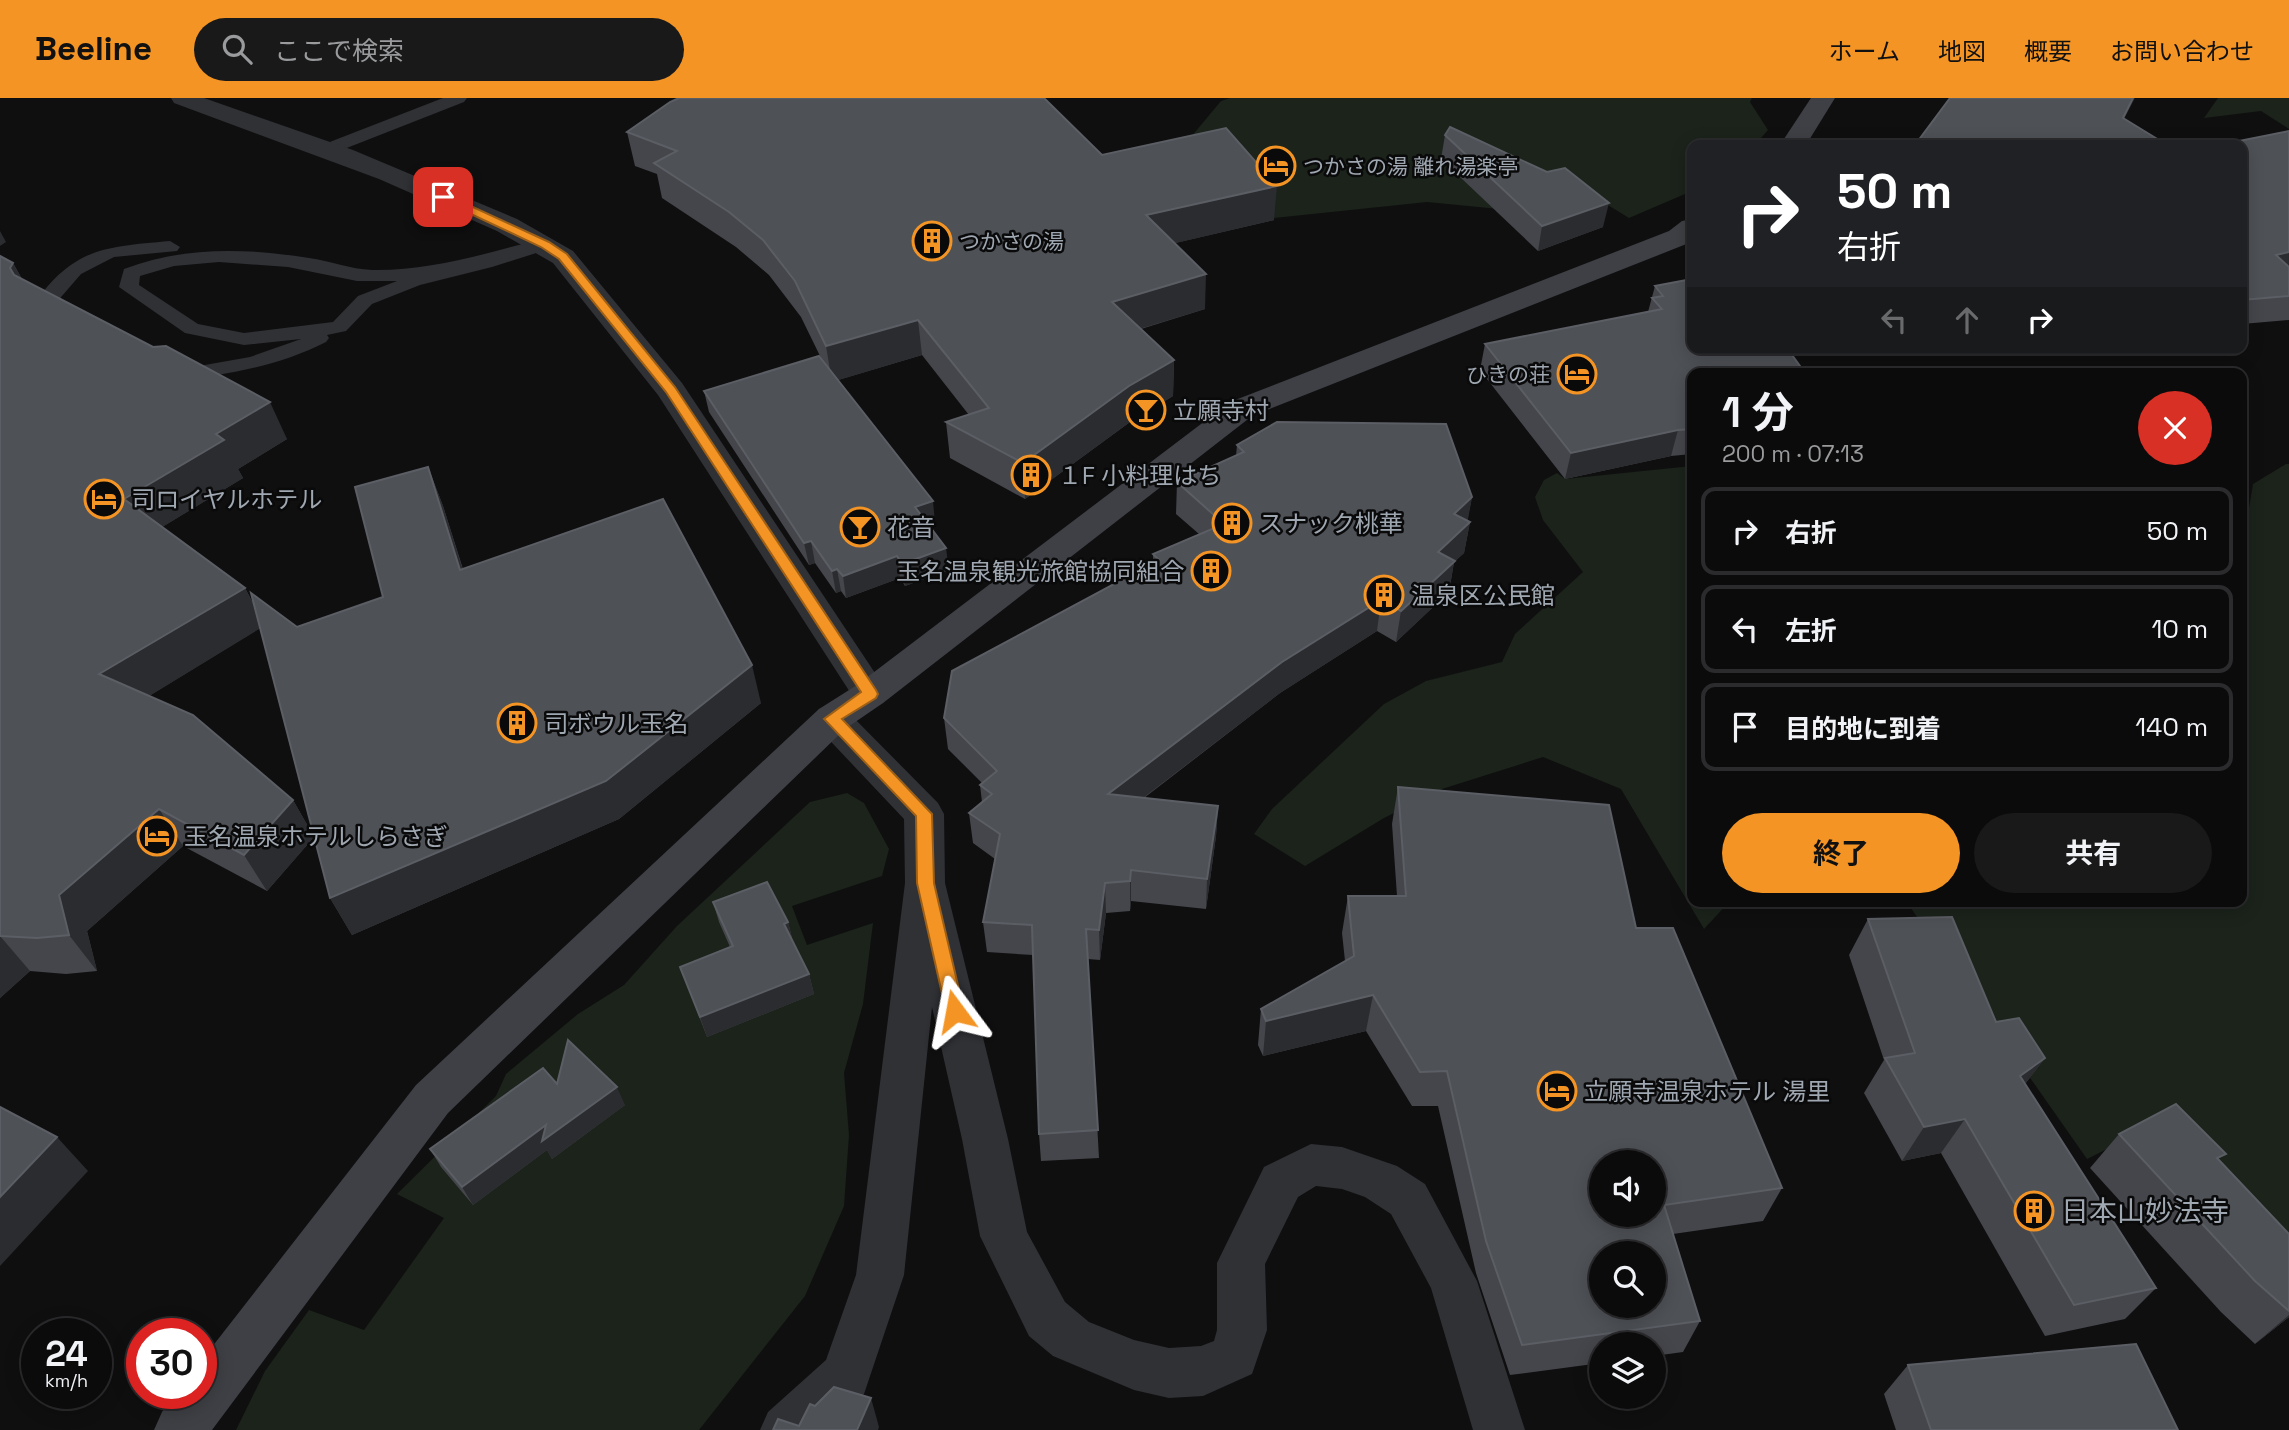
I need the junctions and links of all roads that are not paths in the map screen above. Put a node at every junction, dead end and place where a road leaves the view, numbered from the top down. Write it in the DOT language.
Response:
graph roads {
  1 [pos="183,98"];
  2 [pos="458,98"];
  3 [pos="1823,98"];
  4 [pos="1796,140"];
  5 [pos="328,149"];
  6 [pos="1687,231"];
  7 [pos="545,244"];
  8 [pos="238,257"];
  9 [pos="485,263"];
  10 [pos="78,324"];
  11 [pos="339,327"];
  12 [pos="161,370"];
  13 [pos="870,694"];
  14 [pos="832,719"];
  15 [pos="925,883"];
  16 [pos="180,1430"];
  17 [pos="786,1430"];
  18 [pos="1499,1430"];
  1 -- 5 [label="street"];
  2 -- 5 [label="lane"];
  3 -- 4 [label="street"];
  5 -- 7 [label="street"];
  6 -- 13 [label="street"];
  7 -- 9 [label="lane"];
  7 -- 13 [label="street"];
  8 -- 9 [label="lane"];
  8 -- 10 [label="lane"];
  8 -- 11 [label="lane"];
  9 -- 11 [label="lane"];
  11 -- 12 [label="lane"];
  13 -- 14 [label="street"];
  14 -- 15 [label="street"];
  14 -- 16 [label="street"];
  15 -- 17 [label="street"];
  15 -- 18 [label="street"];
}
